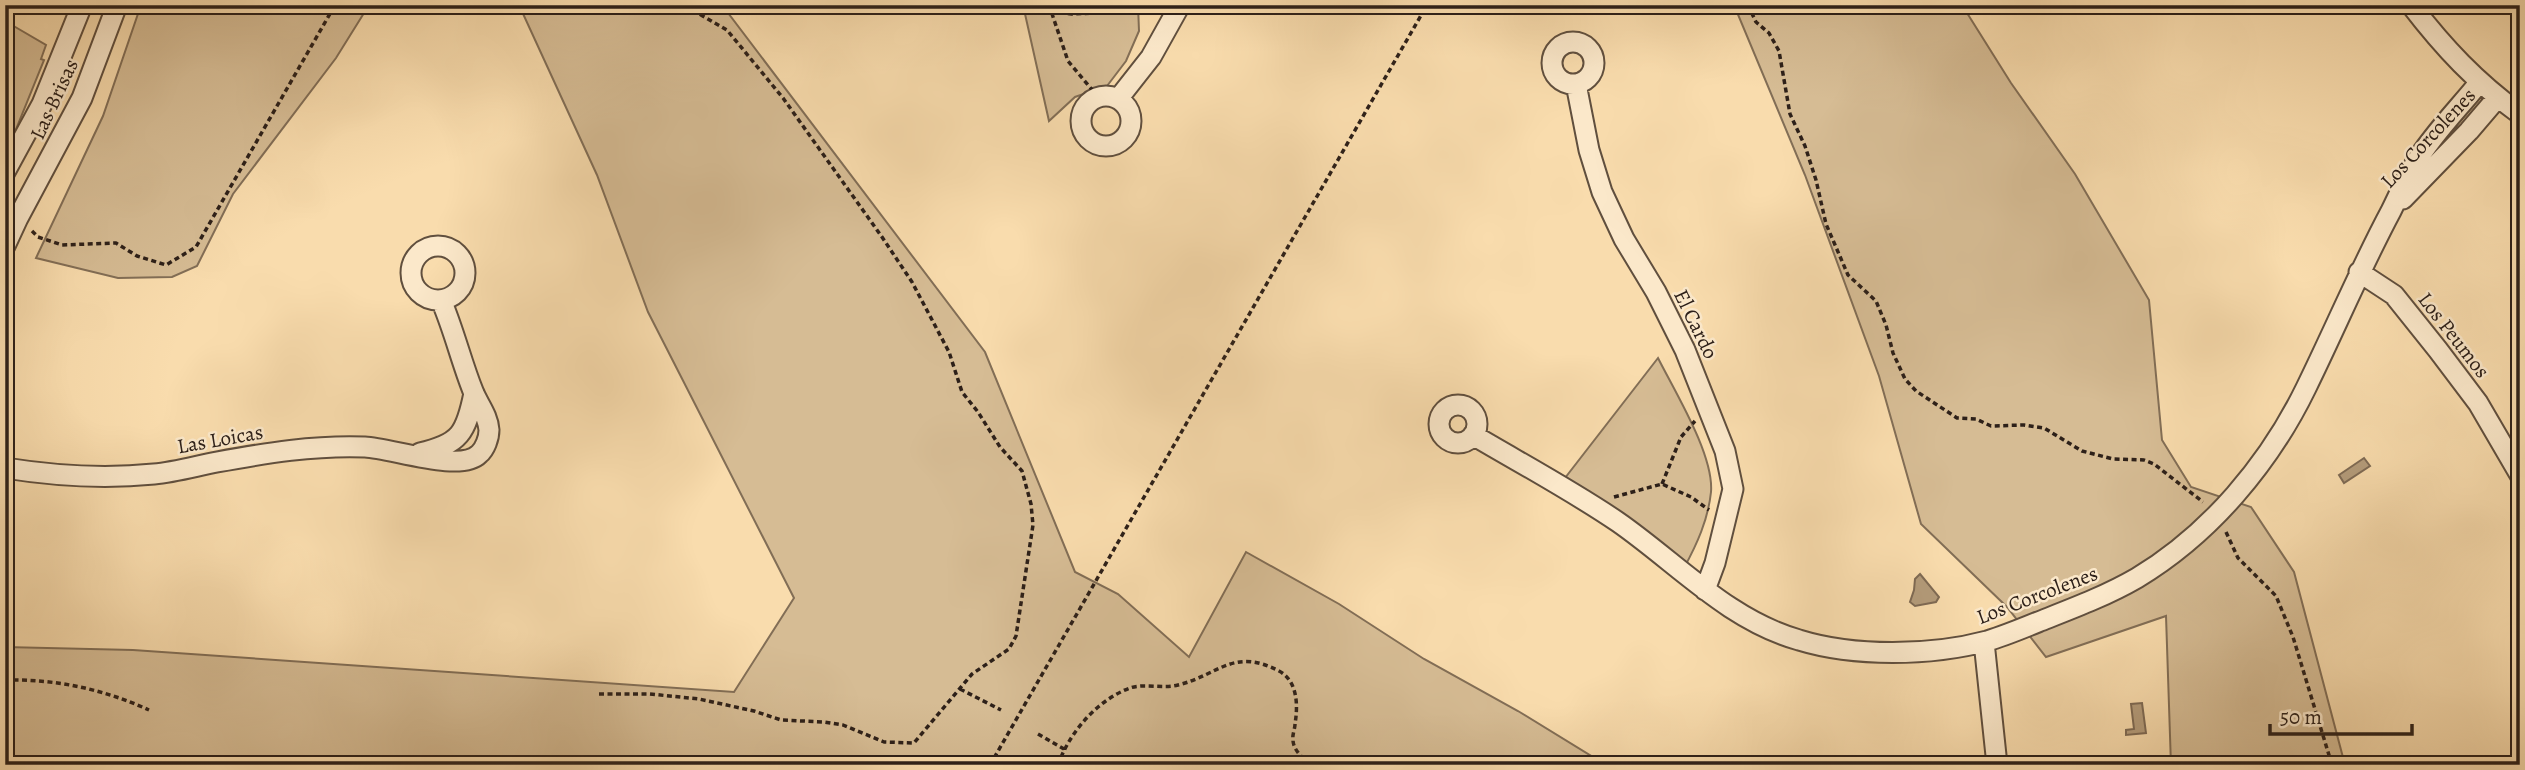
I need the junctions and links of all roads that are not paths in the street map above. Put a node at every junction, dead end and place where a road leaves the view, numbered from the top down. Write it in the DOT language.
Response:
graph roads {
  1 [pos="82,5"];
  2 [pos="117,5"];
  3 [pos="2411,5"];
  4 [pos="1170,7"];
  5 [pos="75,26"];
  6 [pos="107,37"];
  7 [pos="2479,83"];
  8 [pos="1576,84"];
  9 [pos="2498,97"];
  10 [pos="1118,99"];
  11 [pos="2520,114"];
  12 [pos="5,172"];
  13 [pos="2392,209"];
  14 [pos="5,246"];
  15 [pos="2359,272"];
  16 [pos="441,300"];
  17 [pos="474,393"];
  18 [pos="1473,435"];
  19 [pos="5,455"];
  20 [pos="412,455"];
  21 [pos="5,468"];
  22 [pos="36,473"];
  23 [pos="2520,475"];
  24 [pos="1705,590"];
  25 [pos="1984,642"];
  26 [pos="1997,765"];
  1 -- 5 [label="street, Las Brisas"];
  2 -- 6 [label="street, Las Brisas"];
  3 -- 7 [label="street"];
  4 -- 10 [label="street"];
  5 -- 6 [label="street"];
  5 -- 12 [label="street, Las Brisas"];
  6 -- 14 [label="street, Las Brisas"];
  7 -- 9 [label="street"];
  7 -- 13 [label="street, Los Corcolenes"];
  8 -- 24 [label="street, El Cardo"];
  9 -- 11 [label="street"];
  9 -- 13 [label="street, Los Corcolenes"];
  10 -- 10 [label="street"];
  13 -- 15 [label="street, Los Corcolenes"];
  15 -- 23 [label="street, Los Peumos"];
  15 -- 25 [label="street, Los Corcolenes"];
  16 -- 17 [label="street, Las Loicas"];
  17 -- 20 [label="street, Las Loicas"];
  17 -- 20 [label="street, Las Loicas"];
  18 -- 24 [label="street, Los Corcolenes"];
  19 -- 22 [label="street, Las Loicas"];
  20 -- 22 [label="street, Las Loicas"];
  21 -- 22 [label="street, Las Loicas"];
  24 -- 25 [label="street, Los Corcolenes"];
  25 -- 26 [label="street"];
}
